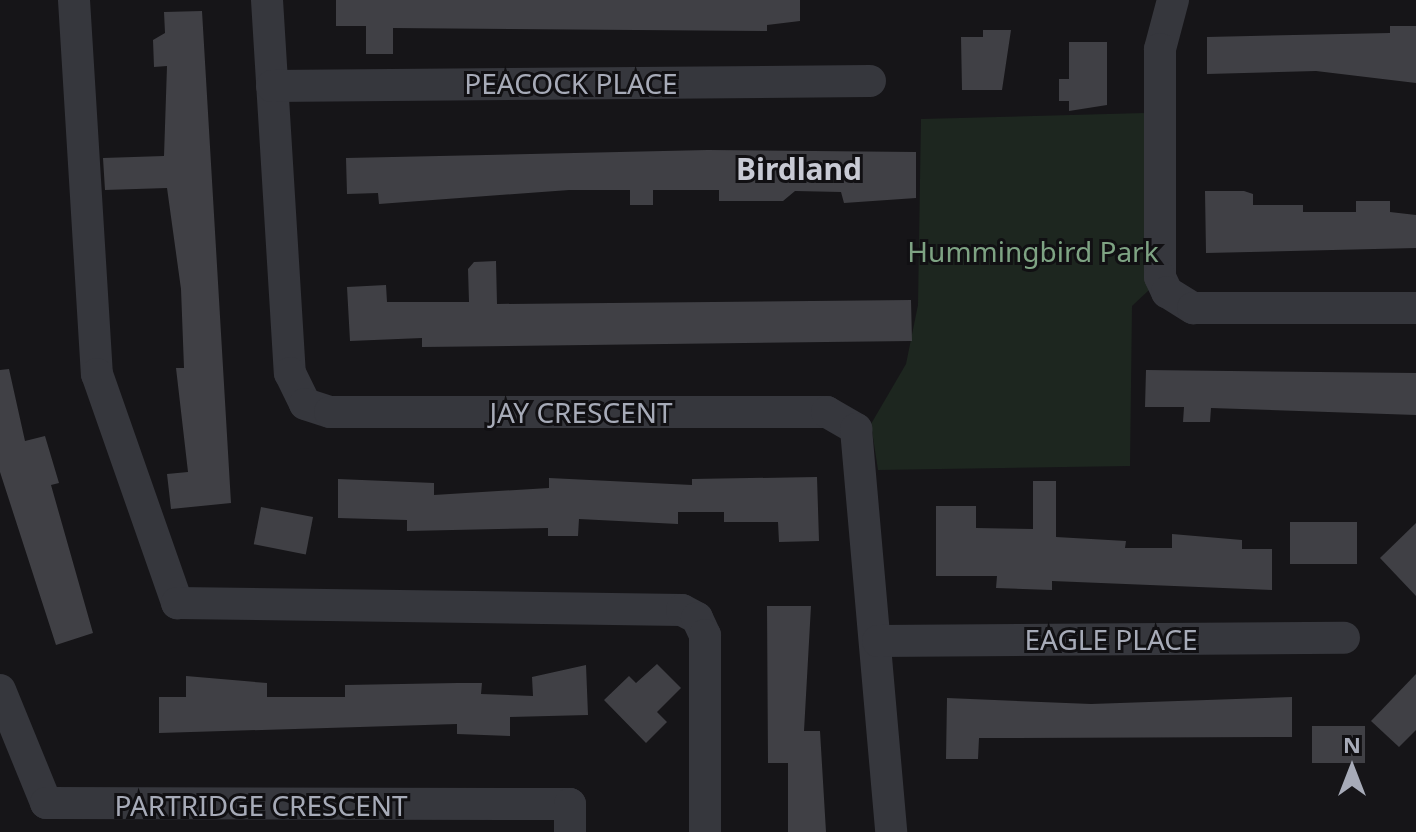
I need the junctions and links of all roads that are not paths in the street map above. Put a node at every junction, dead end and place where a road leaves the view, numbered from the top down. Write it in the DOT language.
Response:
graph roads {
  1 [pos="74,0"];
  2 [pos="267,0"];
  3 [pos="1173,0"];
  4 [pos="870,81"];
  5 [pos="272,86"];
  6 [pos="1416,308"];
  7 [pos="1344,638"];
  8 [pos="878,641"];
  9 [pos="0,690"];
  10 [pos="570,832"];
  11 [pos="705,832"];
  12 [pos="891,832"];
  1 -- 11 [label="street"];
  2 -- 5 [label="street, JAY CRESCENT"];
  3 -- 6 [label="street"];
  4 -- 5 [label="street, PEACOCK PLACE"];
  5 -- 8 [label="street, JAY CRESCENT"];
  7 -- 8 [label="street, EAGLE PLACE"];
  8 -- 12 [label="street, JAY CRESCENT"];
  9 -- 10 [label="street, PARTRIDGE CRESCENT"];
}
